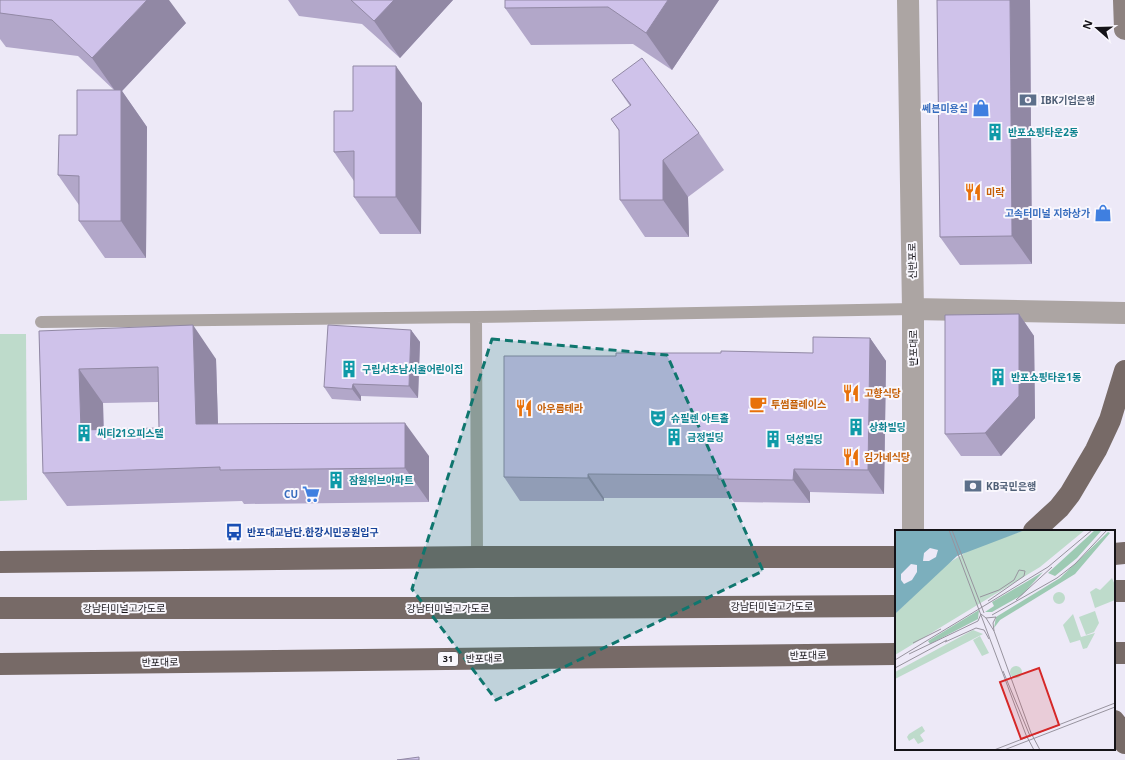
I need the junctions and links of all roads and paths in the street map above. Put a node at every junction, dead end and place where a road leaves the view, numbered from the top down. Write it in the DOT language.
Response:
graph roads {
  1 [pos="908,0"];
  2 [pos="1124,0"];
  3 [pos="1125,29"];
  4 [pos="913,309"];
  5 [pos="1125,313"];
  6 [pos="476,317"];
  7 [pos="41,322"];
  8 [pos="1125,371"];
  9 [pos="913,530"];
  10 [pos="1035,530"];
  11 [pos="1125,553"];
  12 [pos="1115,554"];
  13 [pos="477,557"];
  14 [pos="895,557"];
  15 [pos="0,562"];
  16 [pos="1125,590"];
  17 [pos="1115,591"];
  18 [pos="895,606"];
  19 [pos="0,608"];
  20 [pos="895,654"];
  21 [pos="0,664"];
  22 [pos="1115,722"];
  23 [pos="1125,743"];
  1 -- 4 [label="street, 신반포로"];
  2 -- 3 [label="main road"];
  4 -- 5 [label="street"];
  4 -- 6 [label="lane"];
  4 -- 9 [label="street, 반포대로"];
  6 -- 7 [label="lane"];
  6 -- 13 [label="lane"];
  8 -- 10 [label="main road"];
  11 -- 12 [label="main road"];
  13 -- 14 [label="main road"];
  13 -- 15 [label="main road"];
  16 -- 17 [label="main road"];
  18 -- 19 [label="main road, 강남터미널고가도로"];
  20 -- 21 [label="main road, 반포대로 / 31"];
  22 -- 23 [label="main road"];
}
